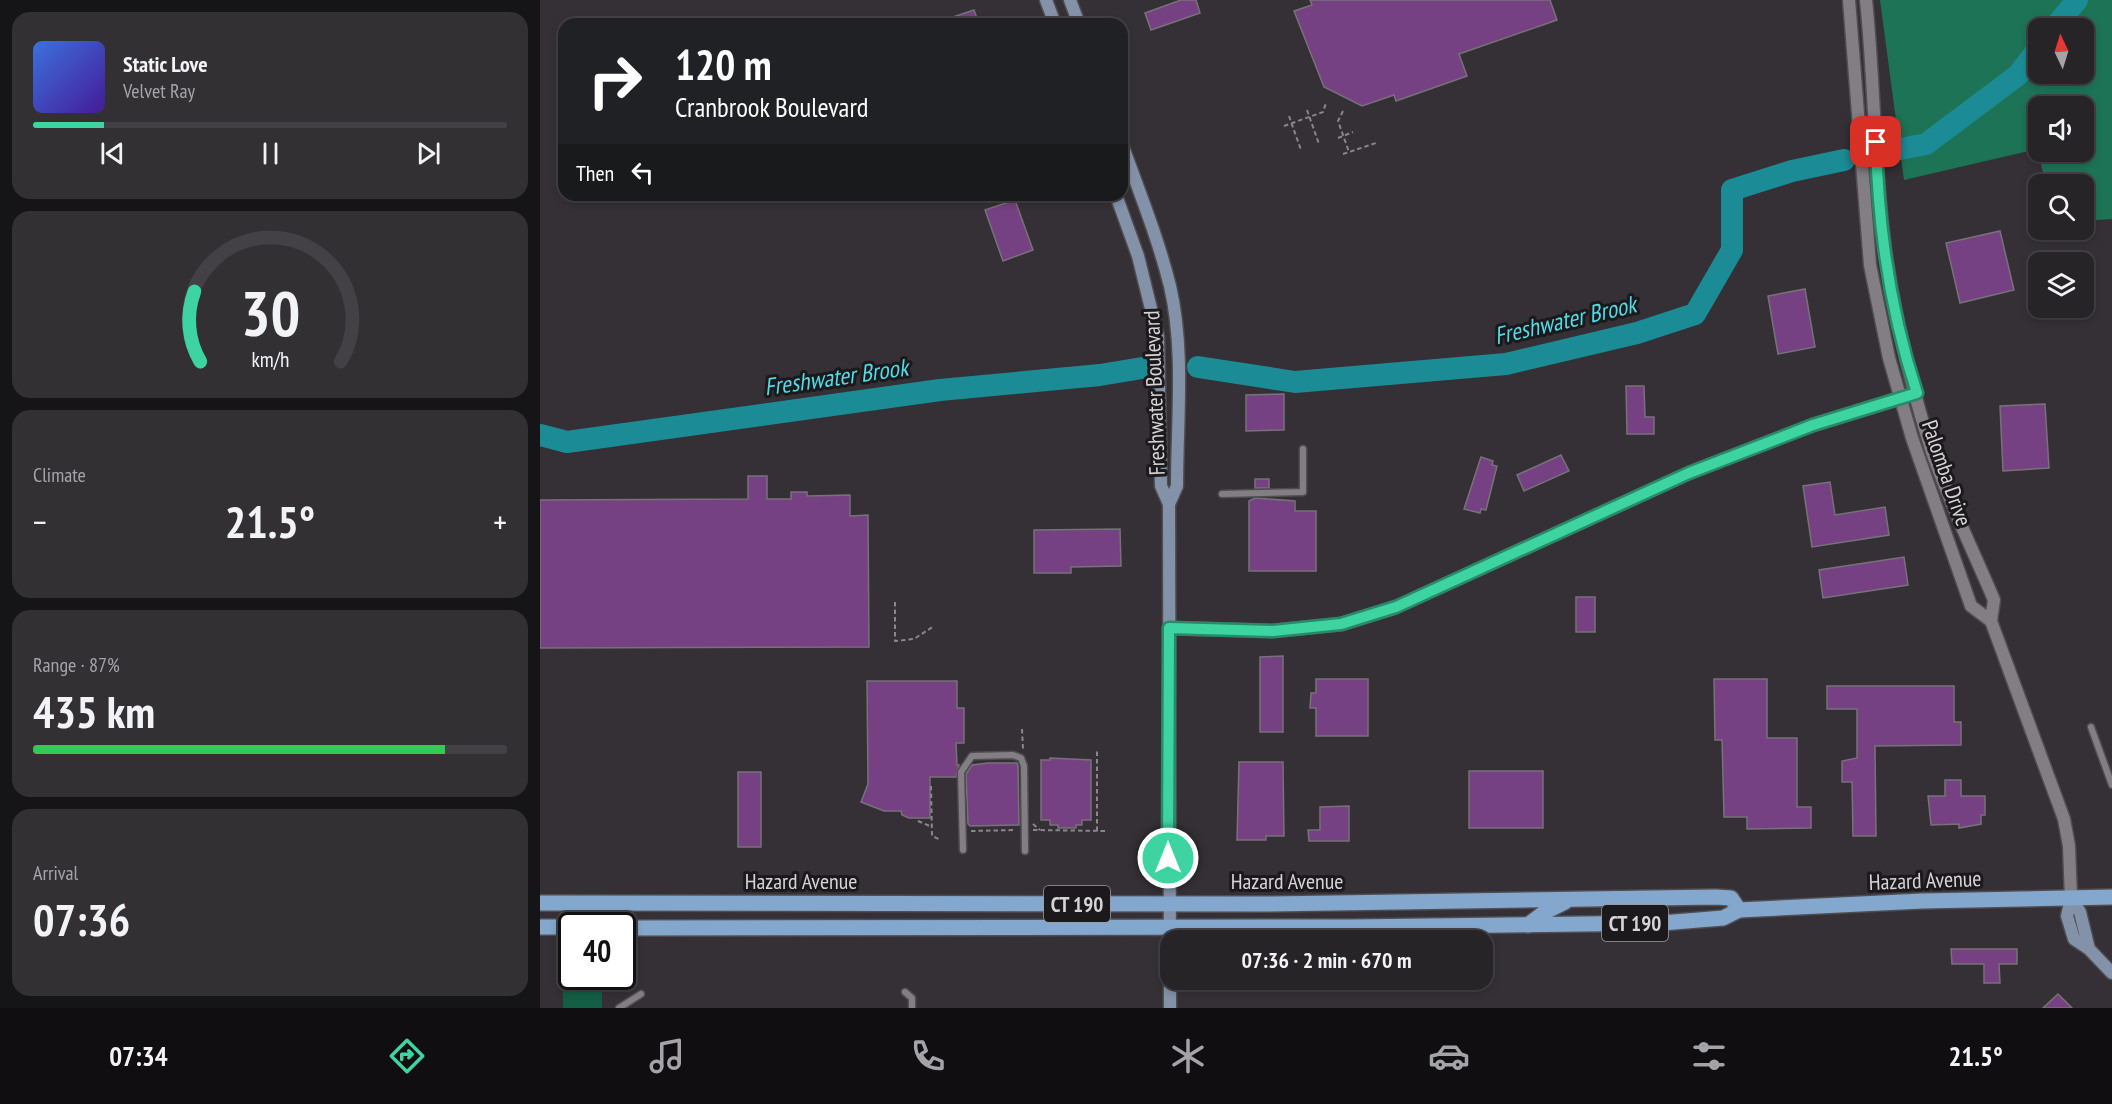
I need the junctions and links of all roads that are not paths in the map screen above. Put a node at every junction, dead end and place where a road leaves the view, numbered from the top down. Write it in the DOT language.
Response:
graph roads {
  1 [pos="1046,0"];
  2 [pos="1070,0"];
  3 [pos="1849,0"];
  4 [pos="1866,0"];
  5 [pos="1053,18"];
  6 [pos="1077,18"];
  7 [pos="1128,162"];
  8 [pos="1118,201"];
  9 [pos="1882,220"];
  10 [pos="1866,221"];
  11 [pos="1917,393"];
  12 [pos="1900,398"];
  13 [pos="1304,449"];
  14 [pos="1222,494"];
  15 [pos="1169,504"];
  16 [pos="1991,621"];
  17 [pos="1169,628"];
  18 [pos="2091,727"];
  19 [pos="2112,785"];
  20 [pos="963,850"];
  21 [pos="1025,851"];
  22 [pos="2112,897"];
  23 [pos="2071,898"];
  24 [pos="1577,900"];
  25 [pos="540,903"];
  26 [pos="796,903"];
  27 [pos="815,903"];
  28 [pos="1169,904"];
  29 [pos="1739,910"];
  30 [pos="1528,925"];
  31 [pos="540,927"];
  32 [pos="558,927"];
  33 [pos="636,928"];
  34 [pos="796,928"];
  35 [pos="816,928"];
  36 [pos="1169,928"];
  37 [pos="2112,973"];
  38 [pos="905,992"];
  39 [pos="641,994"];
  40 [pos="619,1008"];
  41 [pos="912,1008"];
  42 [pos="1170,1008"];
  1 -- 5 [label="street"];
  2 -- 6 [label="street"];
  3 -- 10 [label="street, Palomba Drive"];
  4 -- 9 [label="street, Palomba Drive"];
  7 -- 15 [label="street, Freshwater Boulevard"];
  8 -- 15 [label="street, Freshwater Boulevard"];
  9 -- 10 [label="street"];
  9 -- 11 [label="street, Palomba Drive"];
  10 -- 12 [label="street, Palomba Drive"];
  11 -- 12 [label="street"];
  11 -- 16 [label="street, Palomba Drive"];
  12 -- 16 [label="street, Palomba Drive"];
  12 -- 17 [label="street"];
  13 -- 14 [label="lane"];
  15 -- 17 [label="street, Freshwater Boulevard"];
  16 -- 23 [label="street, Palomba Drive"];
  17 -- 28 [label="street, Freshwater Boulevard"];
  18 -- 19 [label="lane"];
  20 -- 21 [label="lane"];
  22 -- 23 [label="main road, Hazard Avenue / CT 190"];
  23 -- 29 [label="main road, Hazard Avenue / CT 190"];
  23 -- 37 [label="street"];
  24 -- 28 [label="main road, Hazard Avenue / CT 190"];
  24 -- 29 [label="main road, Hazard Avenue / CT 190"];
  24 -- 30 [label="main road"];
  25 -- 26 [label="main road, Hazard Avenue / CT 190"];
  26 -- 27 [label="main road, Hazard Avenue / CT 190"];
  26 -- 34 [label="main road"];
  27 -- 28 [label="main road, Hazard Avenue / CT 190"];
  27 -- 35 [label="main road"];
  28 -- 36 [label="street, Freshwater Boulevard"];
  29 -- 30 [label="main road, Hazard Avenue / CT 190"];
  30 -- 36 [label="main road, Hazard Avenue / CT 190"];
  31 -- 32 [label="main road"];
  33 -- 34 [label="main road, Hazard Avenue / CT 190"];
  34 -- 35 [label="main road, Hazard Avenue / CT 190"];
  35 -- 36 [label="main road, Hazard Avenue / CT 190"];
  36 -- 42 [label="street, Freshwater Boulevard"];
  38 -- 41 [label="lane"];
  39 -- 40 [label="lane"];
}
